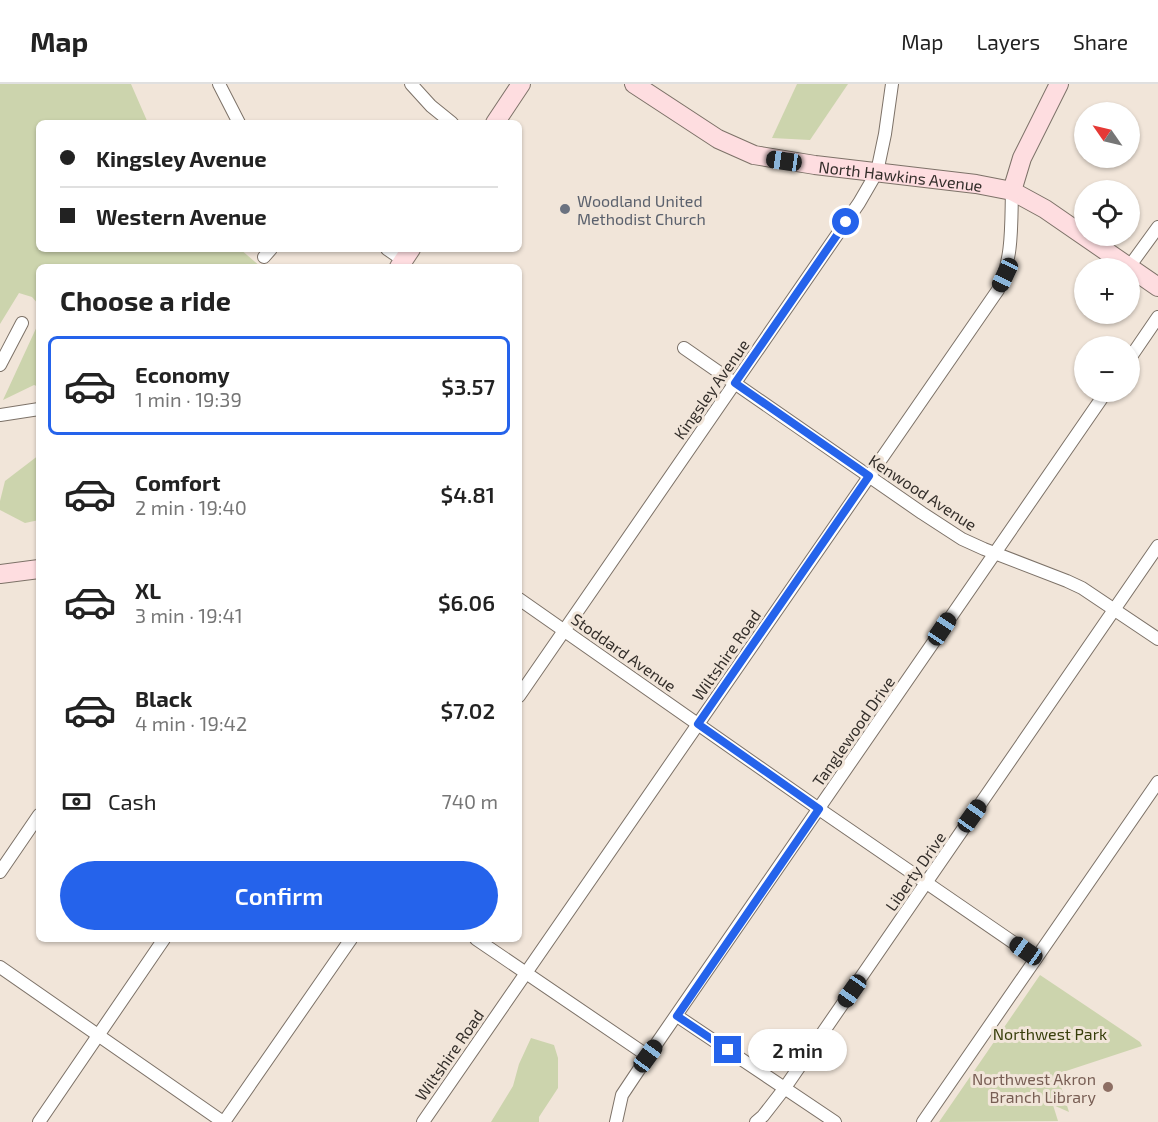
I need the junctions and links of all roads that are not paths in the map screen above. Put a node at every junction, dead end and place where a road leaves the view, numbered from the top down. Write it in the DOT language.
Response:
graph roads {
  1 [pos="219,84"];
  2 [pos="411,84"];
  3 [pos="521,84"];
  4 [pos="634,84"];
  5 [pos="892,84"];
  6 [pos="1059,84"];
  7 [pos="237,120"];
  8 [pos="448,120"];
  9 [pos="497,120"];
  10 [pos="877,172"];
  11 [pos="1012,191"];
  12 [pos="1158,227"];
  13 [pos="1116,258"];
  14 [pos="1136,258"];
  15 [pos="1140,275"];
  16 [pos="1158,287"];
  17 [pos="1158,317"];
  18 [pos="22,323"];
  19 [pos="1140,343"];
  20 [pos="684,348"];
  21 [pos="0,365"];
  22 [pos="735,383"];
  23 [pos="1099,402"];
  24 [pos="36,409"];
  25 [pos="0,415"];
  26 [pos="869,476"];
  27 [pos="1158,546"];
  28 [pos="994,554"];
  29 [pos="36,569"];
  30 [pos="0,574"];
  31 [pos="522,601"];
  32 [pos="1114,609"];
  33 [pos="564,630"];
  34 [pos="1158,639"];
  35 [pos="522,692"];
  36 [pos="698,724"];
  37 [pos="1158,782"];
  38 [pos="819,809"];
  39 [pos="36,819"];
  40 [pos="0,872"];
  41 [pos="927,882"];
  42 [pos="162,942"];
  43 [pos="349,942"];
  44 [pos="481,942"];
  45 [pos="1036,958"];
  46 [pos="0,966"];
  47 [pos="526,972"];
  48 [pos="677,1016"];
  49 [pos="98,1034"];
  50 [pos="648,1056"];
  51 [pos="784,1089"];
  52 [pos="39,1122"];
  53 [pos="224,1122"];
  54 [pos="423,1122"];
  55 [pos="616,1122"];
  56 [pos="756,1122"];
  57 [pos="835,1122"];
  58 [pos="923,1122"];
  1 -- 7 [label="street"];
  2 -- 8 [label="street"];
  3 -- 9 [label="street"];
  4 -- 10 [label="street, North Hawkins Avenue"];
  5 -- 10 [label="street, Kingsley Avenue"];
  6 -- 11 [label="street"];
  10 -- 11 [label="street, North Hawkins Avenue"];
  10 -- 22 [label="street, Kingsley Avenue"];
  11 -- 13 [label="street, North Hawkins Avenue"];
  11 -- 26 [label="street, Wiltshire Road"];
  12 -- 14 [label="street"];
  15 -- 16 [label="street, North Hawkins Avenue"];
  17 -- 19 [label="street"];
  18 -- 21 [label="street"];
  20 -- 22 [label="street, Kenwood Avenue"];
  22 -- 26 [label="street, Kenwood Avenue"];
  22 -- 33 [label="street, Kingsley Avenue"];
  23 -- 28 [label="street, Tanglewood Drive"];
  24 -- 25 [label="street"];
  26 -- 28 [label="street, Kenwood Avenue"];
  26 -- 36 [label="street, Wiltshire Road"];
  27 -- 32 [label="street, Liberty Drive"];
  28 -- 32 [label="street, Kenwood Avenue"];
  28 -- 38 [label="street, Tanglewood Drive"];
  29 -- 30 [label="street"];
  31 -- 33 [label="street, Stoddard Avenue"];
  32 -- 34 [label="street, Kenwood Avenue"];
  32 -- 41 [label="street, Liberty Drive"];
  33 -- 35 [label="street, Kingsley Avenue"];
  33 -- 36 [label="street, Stoddard Avenue"];
  36 -- 38 [label="street, Stoddard Avenue"];
  36 -- 47 [label="street, Wiltshire Road"];
  37 -- 45 [label="street"];
  38 -- 41 [label="street, Stoddard Avenue"];
  38 -- 48 [label="street, Tanglewood Drive"];
  39 -- 40 [label="street"];
  41 -- 45 [label="street, Stoddard Avenue"];
  41 -- 51 [label="street, Liberty Drive"];
  42 -- 49 [label="street"];
  43 -- 53 [label="street"];
  44 -- 47 [label="street"];
  45 -- 58 [label="street"];
  46 -- 49 [label="street"];
  47 -- 50 [label="street"];
  47 -- 54 [label="street, Wiltshire Road"];
  48 -- 50 [label="street, Tanglewood Drive"];
  48 -- 51 [label="street"];
  49 -- 52 [label="street"];
  49 -- 53 [label="street"];
  50 -- 55 [label="street, Tanglewood Drive"];
  51 -- 56 [label="street, Liberty Drive"];
  51 -- 57 [label="street"];
}
